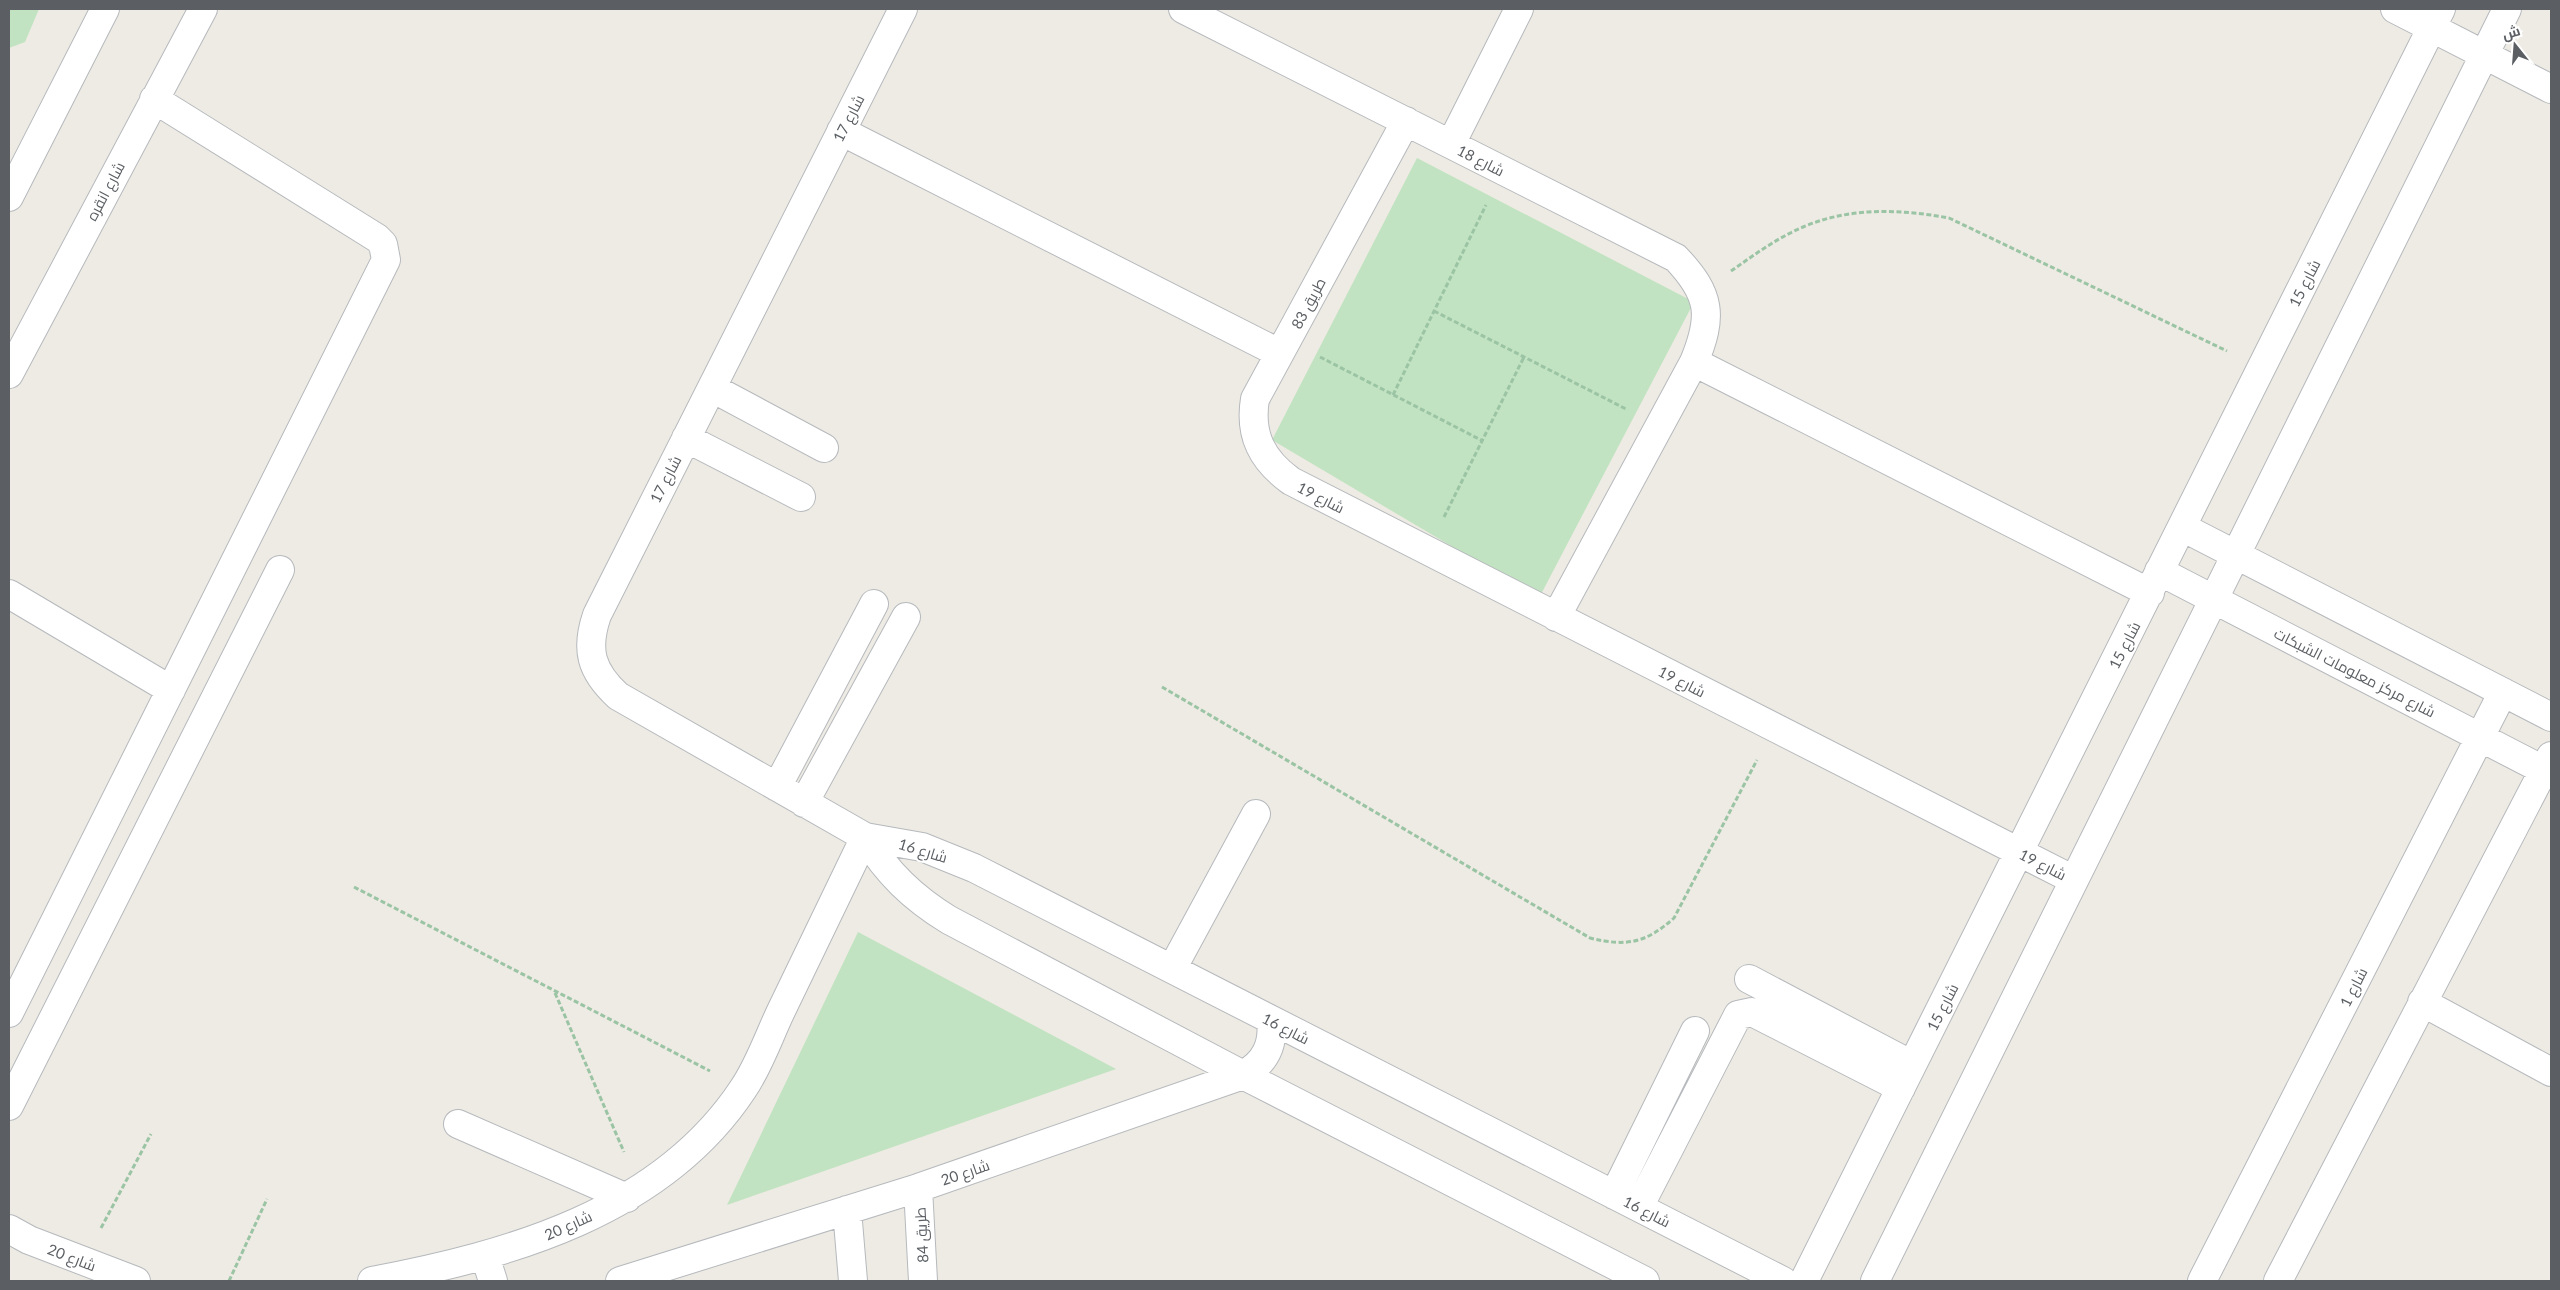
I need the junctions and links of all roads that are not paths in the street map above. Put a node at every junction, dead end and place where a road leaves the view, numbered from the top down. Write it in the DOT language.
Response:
graph roads {
  1 [pos="105,9"];
  2 [pos="202,9"];
  3 [pos="903,9"];
  4 [pos="1183,9"];
  5 [pos="1519,9"];
  6 [pos="2395,9"];
  7 [pos="2507,9"];
  8 [pos="2436,18"];
  9 [pos="2484,55"];
  10 [pos="2551,89"];
  11 [pos="154,99"];
  12 [pos="1406,121"];
  13 [pos="841,131"];
  14 [pos="1451,144"];
  15 [pos="9,197"];
  16 [pos="1283,347"];
  17 [pos="1694,362"];
  18 [pos="9,374"];
  19 [pos="712,388"];
  20 [pos="686,438"];
  21 [pos="824,448"];
  22 [pos="1291,481"];
  23 [pos="801,498"];
  24 [pos="2182,527"];
  25 [pos="2235,555"];
  26 [pos="280,570"];
  27 [pos="2155,582"];
  28 [pos="9,594"];
  29 [pos="2213,599"];
  30 [pos="874,604"];
  31 [pos="1556,617"];
  32 [pos="906,618"];
  33 [pos="171,690"];
  34 [pos="2503,692"];
  35 [pos="2551,717"];
  36 [pos="2481,737"];
  37 [pos="2549,767"];
  38 [pos="777,787"];
  39 [pos="804,803"];
  40 [pos="1256,814"];
  41 [pos="865,837"];
  42 [pos="2019,852"];
  43 [pos="2074,880"];
  44 [pos="1172,969"];
  45 [pos="1749,979"];
  46 [pos="2422,1002"];
  47 [pos="9,1013"];
  48 [pos="1271,1020"];
  49 [pos="1695,1031"];
  50 [pos="2551,1072"];
  51 [pos="1243,1075"];
  52 [pos="1907,1077"];
  53 [pos="9,1106"];
  54 [pos="458,1124"];
  55 [pos="918,1188"];
  56 [pos="634,1193"];
  57 [pos="1614,1195"];
  58 [pos="1639,1208"];
  59 [pos="847,1210"];
  60 [pos="9,1229"];
  61 [pos="489,1269"];
  62 [pos="136,1281"];
  63 [pos="372,1281"];
  64 [pos="620,1281"];
  65 [pos="853,1281"];
  66 [pos="924,1281"];
  67 [pos="1645,1281"];
  68 [pos="1784,1281"];
  69 [pos="1804,1281"];
  70 [pos="1875,1281"];
  71 [pos="2202,1281"];
  72 [pos="2278,1281"];
  1 -- 15 [label="street"];
  2 -- 11 [label="street, شارع انقره"];
  3 -- 13 [label="street, شارع 17"];
  4 -- 12 [label="street, شارع 18"];
  5 -- 14 [label="street"];
  6 -- 8 [label="street"];
  7 -- 9 [label="street"];
  8 -- 9 [label="street"];
  8 -- 24 [label="street, شارع 15"];
  9 -- 10 [label="street"];
  9 -- 25 [label="street"];
  11 -- 18 [label="street, شارع انقره"];
  11 -- 33 [label="street"];
  12 -- 14 [label="street, شارع 18"];
  12 -- 16 [label="street, طريق 83"];
  13 -- 16 [label="street"];
  13 -- 19 [label="street, شارع 17"];
  14 -- 17 [label="street, شارع 18"];
  16 -- 22 [label="street, طريق 83"];
  17 -- 27 [label="street, شارع مركز معلومات الشبكات"];
  17 -- 31 [label="street, شارع 18"];
  19 -- 20 [label="street, شارع 17"];
  19 -- 21 [label="street"];
  20 -- 23 [label="street"];
  20 -- 38 [label="street, شارع 17"];
  22 -- 31 [label="street, شارع 19"];
  24 -- 25 [label="street"];
  24 -- 27 [label="street, شارع 15"];
  25 -- 29 [label="street"];
  25 -- 34 [label="street"];
  26 -- 53 [label="street"];
  27 -- 29 [label="street, شارع مركز معلومات الشبكات"];
  27 -- 42 [label="street, شارع 15"];
  28 -- 33 [label="street"];
  29 -- 36 [label="street, شارع مركز معلومات الشبكات"];
  29 -- 43 [label="street"];
  30 -- 38 [label="street"];
  31 -- 42 [label="street, شارع 19"];
  32 -- 39 [label="street"];
  33 -- 47 [label="street"];
  34 -- 35 [label="street"];
  34 -- 36 [label="street, شارع 1"];
  36 -- 37 [label="street, شارع مركز معلومات الشبكات"];
  36 -- 71 [label="street, شارع 1"];
  37 -- 46 [label="street"];
  38 -- 39 [label="street, شارع 17"];
  39 -- 41 [label="street, شارع 17"];
  40 -- 44 [label="street"];
  41 -- 44 [label="street, شارع 16"];
  41 -- 51 [label="street, شارع 16"];
  41 -- 56 [label="street, شارع 20"];
  42 -- 43 [label="street, شارع 19"];
  42 -- 52 [label="street, شارع 15"];
  43 -- 70 [label="street"];
  44 -- 48 [label="street, شارع 16"];
  45 -- 52 [label="street"];
  46 -- 50 [label="street"];
  46 -- 72 [label="street"];
  48 -- 51 [label="street, شارع 20"];
  48 -- 57 [label="street, شارع 16"];
  49 -- 57 [label="street"];
  51 -- 55 [label="street, شارع 20"];
  51 -- 67 [label="street, شارع 16"];
  52 -- 58 [label="street"];
  52 -- 69 [label="street, شارع 15"];
  54 -- 56 [label="street"];
  55 -- 59 [label="street, شارع 20"];
  55 -- 66 [label="street, طريق 84"];
  56 -- 61 [label="street, شارع 20"];
  57 -- 58 [label="street, شارع 16"];
  58 -- 68 [label="street, شارع 16"];
  59 -- 64 [label="street, شارع 20"];
  59 -- 65 [label="street"];
  60 -- 62 [label="street, شارع 20"];
  61 -- 63 [label="street, شارع 20"];
}
